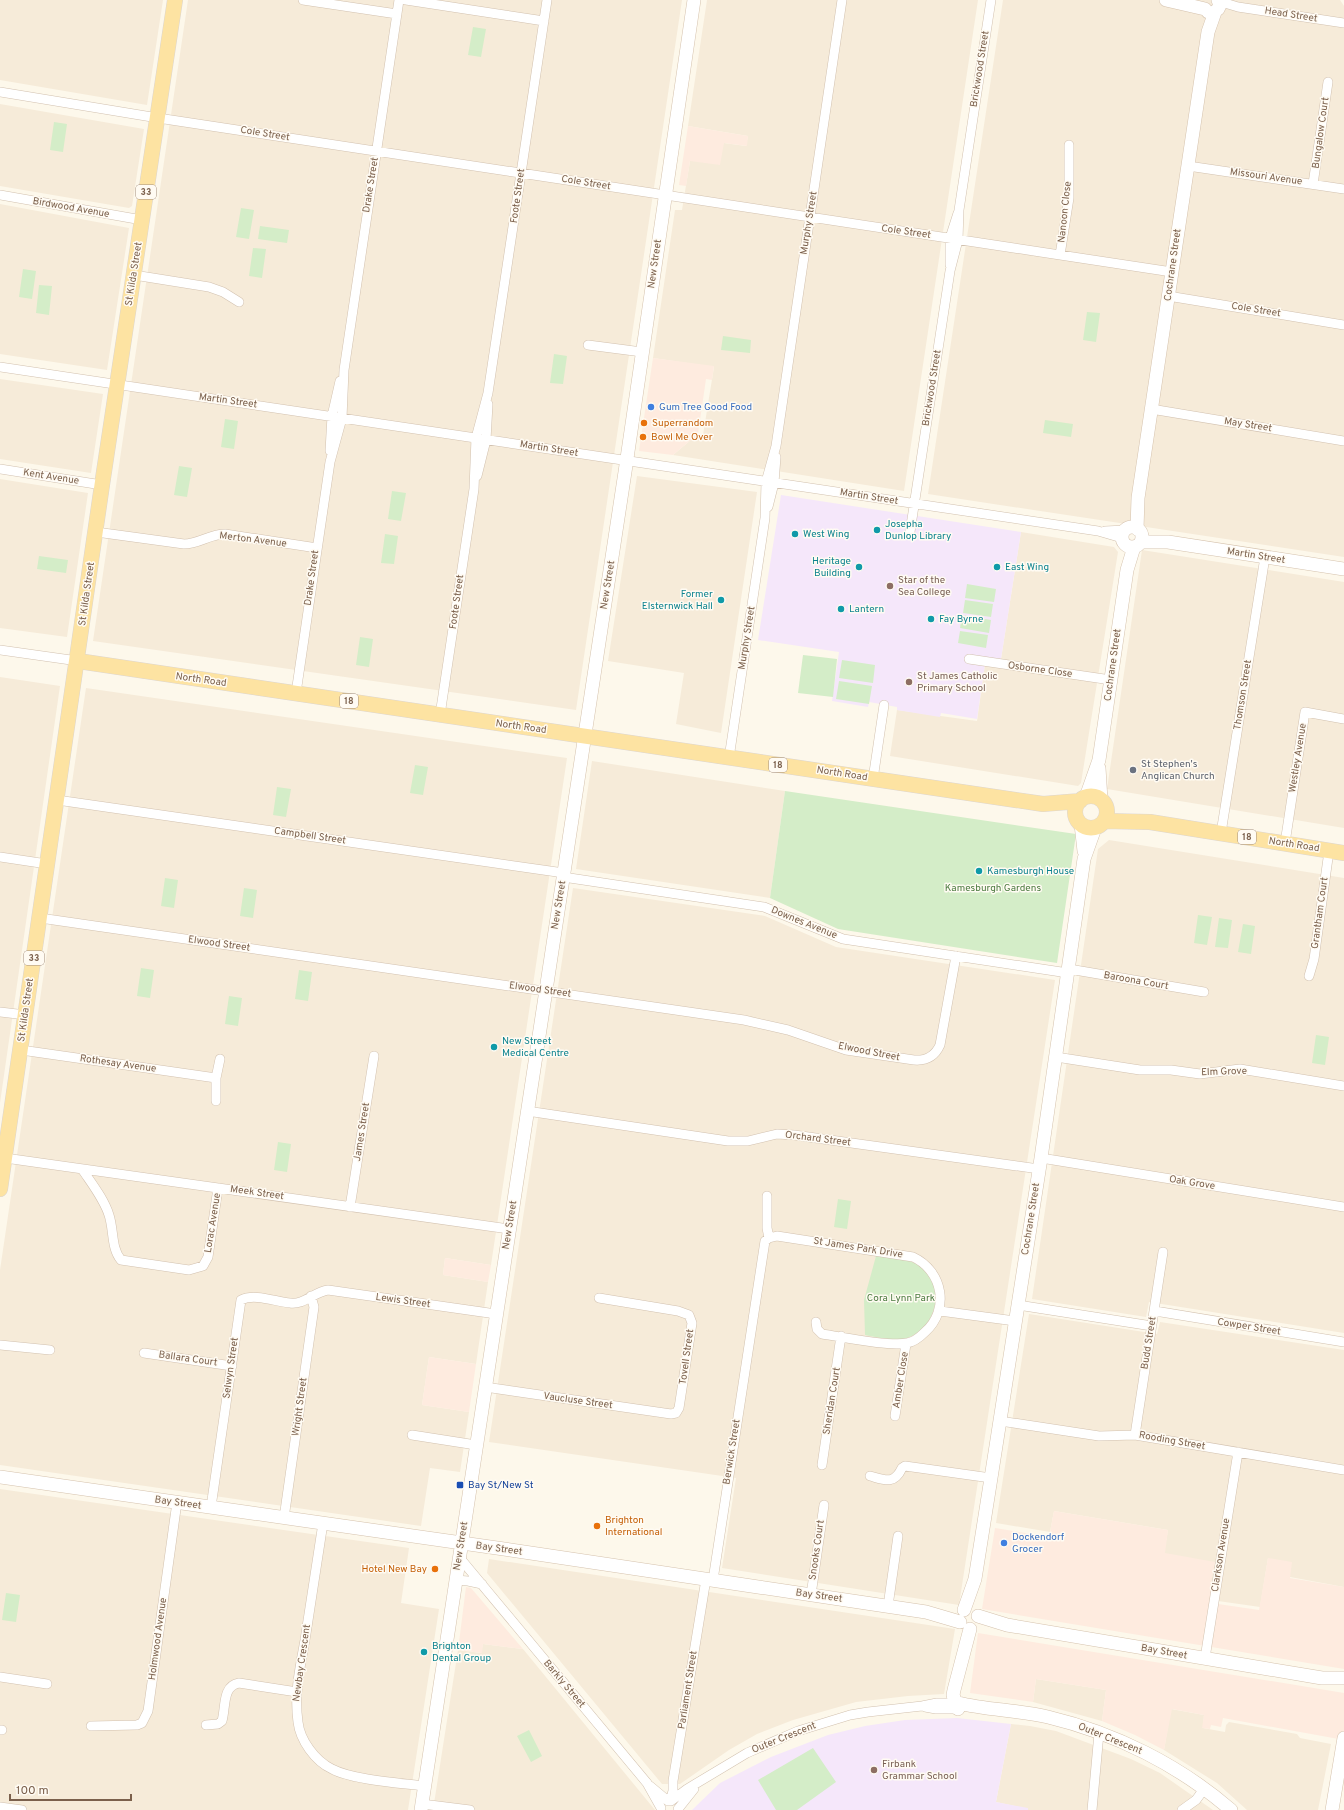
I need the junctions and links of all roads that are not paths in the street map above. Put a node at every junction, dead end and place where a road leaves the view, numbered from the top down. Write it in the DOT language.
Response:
graph roads {
  1 [pos="175,0"];
  2 [pos="303,0"];
  3 [pos="399,0"];
  4 [pos="406,0"];
  5 [pos="547,0"];
  6 [pos="694,0"];
  7 [pos="842,0"];
  8 [pos="991,0"];
  9 [pos="1166,0"];
  10 [pos="1211,6"];
  11 [pos="396,14"];
  12 [pos="544,21"];
  13 [pos="1344,23"];
  14 [pos="1328,82"];
  15 [pos="0,92"];
  16 [pos="158,118"];
  17 [pos="1069,145"];
  18 [pos="376,151"];
  19 [pos="1188,166"];
  20 [pos="521,173"];
  21 [pos="1313,184"];
  22 [pos="1344,189"];
  23 [pos="0,195"];
  24 [pos="665,195"];
  25 [pos="810,217"];
  26 [pos="142,220"];
  27 [pos="954,239"];
  28 [pos="1060,256"];
  29 [pos="1172,272"];
  30 [pos="134,275"];
  31 [pos="1168,296"];
  32 [pos="238,302"];
  33 [pos="1344,325"];
  34 [pos="588,344"];
  35 [pos="642,352"];
  36 [pos="0,367"];
  37 [pos="344,370"];
  38 [pos="118,384"];
  39 [pos="488,393"];
  40 [pos="1152,409"];
  41 [pos="332,416"];
  42 [pos="342,418"];
  43 [pos="476,438"];
  44 [pos="486,440"];
  45 [pos="1344,441"];
  46 [pos="626,461"];
  47 [pos="330,462"];
  48 [pos="0,469"];
  49 [pos="770,482"];
  50 [pos="102,485"];
  51 [pos="474,489"];
  52 [pos="915,504"];
  53 [pos="96,532"];
  54 [pos="910,532"];
  55 [pos="1132,536"];
  56 [pos="317,548"];
  57 [pos="1265,557"];
  58 [pos="1344,570"];
  59 [pos="0,650"];
  60 [pos="970,659"];
  61 [pos="78,661"];
  62 [pos="1111,680"];
  63 [pos="296,694"];
  64 [pos="884,705"];
  65 [pos="440,715"];
  66 [pos="1344,719"];
  67 [pos="584,736"];
  68 [pos="728,758"];
  69 [pos="1099,760"];
  70 [pos="873,779"];
  71 [pos="1083,799"];
  72 [pos="57,800"];
  73 [pos="1103,803"];
  74 [pos="1043,804"];
  75 [pos="1150,822"];
  76 [pos="1090,823"];
  77 [pos="1221,833"];
  78 [pos="1285,843"];
  79 [pos="1337,852"];
  80 [pos="0,857"];
  81 [pos="48,864"];
  82 [pos="563,875"];
  83 [pos="40,918"];
  84 [pos="956,956"];
  85 [pos="1068,971"];
  86 [pos="1309,976"];
  87 [pos="545,991"];
  88 [pos="1204,992"];
  89 [pos="0,1012"];
  90 [pos="26,1015"];
  91 [pos="20,1050"];
  92 [pos="374,1056"];
  93 [pos="1056,1057"];
  94 [pos="220,1059"];
  95 [pos="216,1078"];
  96 [pos="1344,1086"];
  97 [pos="216,1100"];
  98 [pos="527,1111"];
  99 [pos="5,1158"];
  100 [pos="1040,1163"];
  101 [pos="82,1170"];
  102 [pos="218,1188"];
  103 [pos="0,1189"];
  104 [pos="767,1196"];
  105 [pos="350,1207"];
  106 [pos="1344,1207"];
  107 [pos="509,1229"];
  108 [pos="769,1238"];
  109 [pos="1164,1252"];
  110 [pos="311,1296"];
  111 [pos="599,1298"];
  112 [pos="940,1307"];
  113 [pos="1155,1312"];
  114 [pos="496,1314"];
  115 [pos="1017,1314"];
  116 [pos="816,1322"];
  117 [pos="1152,1326"];
  118 [pos="841,1336"];
  119 [pos="1344,1342"];
  120 [pos="906,1344"];
  121 [pos="0,1345"];
  122 [pos="50,1350"];
  123 [pos="144,1353"];
  124 [pos="232,1366"];
  125 [pos="485,1387"];
  126 [pos="671,1414"];
  127 [pos="895,1416"];
  128 [pos="1000,1421"];
  129 [pos="412,1435"];
  130 [pos="1135,1435"];
  131 [pos="476,1445"];
  132 [pos="1238,1452"];
  133 [pos="822,1465"];
  134 [pos="1344,1470"];
  135 [pos="870,1476"];
  136 [pos="0,1477"];
  137 [pos="991,1478"];
  138 [pos="177,1502"];
  139 [pos="824,1505"];
  140 [pos="211,1507"];
  141 [pos="284,1518"];
  142 [pos="323,1523"];
  143 [pos="898,1536"];
  144 [pos="461,1543"];
  145 [pos="459,1557"];
  146 [pos="710,1579"];
  147 [pos="456,1580"];
  148 [pos="482,1584"];
  149 [pos="811,1595"];
  150 [pos="888,1606"];
  151 [pos="969,1619"];
  152 [pos="1205,1658"];
  153 [pos="0,1676"];
  154 [pos="1322,1678"];
  155 [pos="1344,1678"];
  156 [pos="47,1684"];
  157 [pos="1344,1686"];
  158 [pos="297,1692"];
  159 [pos="958,1705"];
  160 [pos="206,1724"];
  161 [pos="91,1726"];
  162 [pos="1099,1733"];
  163 [pos="1344,1738"];
  164 [pos="701,1782"];
  165 [pos="647,1784"];
  166 [pos="424,1786"];
  167 [pos="1204,1789"];
  168 [pos="670,1801"];
  169 [pos="0,1807"];
  170 [pos="421,1807"];
  171 [pos="661,1809"];
  172 [pos="678,1809"];
  173 [pos="22,1810"];
  174 [pos="470,1810"];
  175 [pos="1092,1810"];
  176 [pos="1182,1810"];
  177 [pos="1231,1810"];
  178 [pos="1332,1810"];
  1 -- 16 [label="main road, St Kilda Street / 33"];
  2 -- 11 [label="street"];
  3 -- 11 [label="street, Drake Street"];
  4 -- 12 [label="street"];
  5 -- 12 [label="street, Foote Street"];
  6 -- 24 [label="street, New Street"];
  7 -- 25 [label="street, Murphy Street"];
  8 -- 27 [label="street, Brickwood Street"];
  9 -- 10 [label="street, Head Street"];
  10 -- 13 [label="street, Head Street"];
  10 -- 19 [label="street, Cochrane Street"];
  11 -- 18 [label="street, Drake Street"];
  12 -- 20 [label="street, Foote Street"];
  14 -- 21 [label="street, Bungalow Court"];
  15 -- 16 [label="street, Cole Street"];
  16 -- 18 [label="street, Cole Street"];
  16 -- 26 [label="main road, St Kilda Street / 33"];
  17 -- 28 [label="street, Nanoon Close"];
  18 -- 20 [label="street, Cole Street"];
  18 -- 37 [label="street, Drake Street"];
  19 -- 21 [label="street, Missouri Avenue"];
  19 -- 29 [label="street, Cochrane Street"];
  20 -- 24 [label="street, Cole Street"];
  20 -- 39 [label="street, Foote Street"];
  21 -- 22 [label="street, Missouri Avenue"];
  23 -- 26 [label="street, Birdwood Avenue"];
  24 -- 25 [label="street, Cole Street"];
  24 -- 35 [label="street, New Street"];
  25 -- 27 [label="street, Cole Street"];
  25 -- 49 [label="street, Murphy Street"];
  26 -- 30 [label="main road, St Kilda Street / 33"];
  27 -- 28 [label="street, Cole Street"];
  27 -- 52 [label="street, Brickwood Street"];
  28 -- 29 [label="street, Cole Street"];
  29 -- 31 [label="street, Cochrane Street"];
  30 -- 32 [label="street"];
  30 -- 38 [label="main road, St Kilda Street / 33"];
  31 -- 33 [label="street, Cole Street"];
  31 -- 40 [label="street, Cochrane Street"];
  34 -- 35 [label="street"];
  35 -- 46 [label="street, New Street"];
  36 -- 38 [label="street, Martin Street"];
  37 -- 41 [label="street, Drake Street"];
  37 -- 42 [label="street, Drake Street"];
  38 -- 41 [label="street, Martin Street"];
  38 -- 50 [label="main road, St Kilda Street / 33"];
  39 -- 43 [label="street, Foote Street"];
  39 -- 44 [label="street, Foote Street"];
  40 -- 45 [label="street, May Street"];
  40 -- 55 [label="street, Cochrane Street"];
  41 -- 42 [label="street, Martin Street"];
  41 -- 47 [label="street, Drake Street"];
  42 -- 43 [label="street, Martin Street"];
  42 -- 47 [label="street, Drake Street"];
  43 -- 44 [label="street, Martin Street"];
  43 -- 51 [label="street, Foote Street"];
  44 -- 46 [label="street, Martin Street"];
  44 -- 51 [label="street, Foote Street"];
  46 -- 49 [label="street, Martin Street"];
  46 -- 67 [label="street, New Street"];
  47 -- 56 [label="street, Drake Street"];
  48 -- 50 [label="street, Kent Avenue"];
  49 -- 52 [label="street, Martin Street"];
  49 -- 68 [label="street, Murphy Street"];
  50 -- 53 [label="main road, St Kilda Street / 33"];
  51 -- 65 [label="street, Foote Street"];
  52 -- 54 [label="street, Brickwood Street"];
  52 -- 55 [label="street, Martin Street"];
  53 -- 56 [label="street, Merton Avenue"];
  53 -- 61 [label="main road, St Kilda Street / 33"];
  55 -- 57 [label="street, Martin Street"];
  55 -- 62 [label="street, Cochrane Street"];
  56 -- 63 [label="street, Drake Street"];
  57 -- 58 [label="street, Martin Street"];
  57 -- 77 [label="street, Thomson Street"];
  59 -- 61 [label="street, North Road"];
  60 -- 62 [label="street, Osborne Close"];
  61 -- 63 [label="main road, North Road / 18"];
  61 -- 72 [label="main road, St Kilda Street / 33"];
  62 -- 69 [label="street, Cochrane Street"];
  63 -- 65 [label="main road, North Road / 18"];
  64 -- 70 [label="street"];
  65 -- 67 [label="main road, North Road / 18"];
  66 -- 78 [label="street, Westley Avenue"];
  67 -- 68 [label="main road, North Road / 18"];
  67 -- 82 [label="street, New Street"];
  68 -- 70 [label="main road, North Road / 18"];
  69 -- 71 [label="street, Cochrane Street"];
  69 -- 73 [label="street, Cochrane Street"];
  70 -- 74 [label="main road, North Road / 18"];
  71 -- 73 [label="main road, 18"];
  71 -- 74 [label="main road, North Road / 18"];
  71 -- 76 [label="main road"];
  72 -- 81 [label="main road, St Kilda Street / 33"];
  72 -- 82 [label="street, Campbell Street"];
  73 -- 75 [label="main road, North Road / 18"];
  73 -- 76 [label="main road"];
  74 -- 76 [label="main road, North Road / 18"];
  75 -- 76 [label="main road, North Road / 18"];
  75 -- 77 [label="main road, North Road / 18"];
  76 -- 85 [label="street, Cochrane Street"];
  77 -- 78 [label="main road, North Road / 18"];
  78 -- 79 [label="main road, North Road / 18"];
  79 -- 86 [label="street, Grantham Court"];
  80 -- 81 [label="street"];
  81 -- 83 [label="main road, St Kilda Street / 33"];
  82 -- 84 [label="street, Downes Avenue"];
  82 -- 87 [label="street, New Street"];
  83 -- 87 [label="street, Elwood Street"];
  83 -- 90 [label="main road, St Kilda Street / 33"];
  84 -- 85 [label="street, Downes Avenue"];
  84 -- 87 [label="street, Elwood Street"];
  85 -- 88 [label="street, Baroona Court"];
  85 -- 93 [label="street, Cochrane Street"];
  87 -- 98 [label="street, New Street"];
  89 -- 90 [label="street"];
  90 -- 91 [label="main road, St Kilda Street / 33"];
  91 -- 95 [label="street, Rothesay Avenue"];
  91 -- 99 [label="main road, St Kilda Street / 33"];
  92 -- 105 [label="street, James Street"];
  93 -- 96 [label="street, Elm Grove"];
  93 -- 100 [label="street, Cochrane Street"];
  94 -- 95 [label="street"];
  95 -- 97 [label="street"];
  98 -- 100 [label="street, Orchard Street"];
  98 -- 107 [label="street, New Street"];
  99 -- 101 [label="street, Meek Street"];
  99 -- 103 [label="main road, St Kilda Street / 33"];
  100 -- 106 [label="street, Oak Grove"];
  100 -- 115 [label="street, Cochrane Street"];
  101 -- 102 [label="street, Meek Street"];
  101 -- 102 [label="street, Lorac Avenue"];
  102 -- 105 [label="street, Meek Street"];
  104 -- 108 [label="street"];
  105 -- 107 [label="street, Meek Street"];
  107 -- 114 [label="street, New Street"];
  108 -- 112 [label="street, St James Park Drive"];
  108 -- 146 [label="street, Berwick Street"];
  109 -- 113 [label="street, Budd Street"];
  110 -- 114 [label="street, Lewis Street"];
  110 -- 124 [label="street, Selwyn Street"];
  110 -- 141 [label="street, Wright Street"];
  111 -- 126 [label="street, Tovell Street"];
  112 -- 115 [label="street"];
  112 -- 120 [label="street"];
  113 -- 117 [label="street, Budd Street"];
  113 -- 119 [label="street, Cowper Street"];
  114 -- 125 [label="street, New Street"];
  115 -- 117 [label="street"];
  115 -- 128 [label="street, Cochrane Street"];
  116 -- 118 [label="street"];
  117 -- 130 [label="street, Budd Street"];
  118 -- 120 [label="street"];
  118 -- 133 [label="street, Sheridan Court"];
  120 -- 127 [label="street, Amber Close"];
  121 -- 122 [label="street"];
  123 -- 124 [label="street, Ballara Court"];
  124 -- 140 [label="street, Selwyn Street"];
  125 -- 126 [label="street, Vaucluse Street"];
  125 -- 131 [label="street, New Street"];
  128 -- 130 [label="street, Rooding Street"];
  128 -- 137 [label="street, Cochrane Street"];
  129 -- 131 [label="street"];
  130 -- 132 [label="street, Rooding Street"];
  131 -- 144 [label="street, New Street"];
  132 -- 134 [label="street, Rooding Street"];
  132 -- 152 [label="street, Clarkson Avenue"];
  135 -- 137 [label="street"];
  136 -- 138 [label="street, Bay Street"];
  137 -- 151 [label="street, Cochrane Street"];
  138 -- 140 [label="street, Bay Street"];
  138 -- 161 [label="street, Holmwood Avenue"];
  139 -- 149 [label="street, Snooks Court"];
  140 -- 141 [label="street, Bay Street"];
  141 -- 142 [label="street, Bay Street"];
  142 -- 144 [label="street, Bay Street"];
  142 -- 158 [label="street, Newbay Crescent"];
  143 -- 150 [label="street"];
  144 -- 145 [label="street, New Street"];
  144 -- 146 [label="street, Bay Street"];
  145 -- 147 [label="street, New Street"];
  145 -- 148 [label="street, Barkly Street"];
  146 -- 149 [label="street, Bay Street"];
  146 -- 168 [label="street, Parliament Street"];
  147 -- 148 [label="street"];
  147 -- 166 [label="street, New Street"];
  148 -- 165 [label="street, Barkly Street"];
  149 -- 150 [label="street, Bay Street"];
  150 -- 151 [label="street, Bay Street"];
  151 -- 152 [label="street, Bay Street"];
  151 -- 159 [label="street, Cochrane Street"];
  152 -- 154 [label="street, Bay Street"];
  153 -- 156 [label="street"];
  154 -- 155 [label="street, Bay Street"];
  154 -- 157 [label="street, Bay Street"];
  158 -- 160 [label="street"];
  158 -- 166 [label="street, Newbay Crescent"];
  159 -- 162 [label="street, Outer Crescent"];
  159 -- 164 [label="street, Outer Crescent"];
  162 -- 167 [label="street, Outer Crescent"];
  162 -- 175 [label="street"];
  163 -- 178 [label="street"];
  164 -- 168 [label="street, Outer Crescent"];
  164 -- 172 [label="street, Outer Crescent"];
  165 -- 168 [label="street, Barkly Street"];
  165 -- 171 [label="street, Barkly Street"];
  166 -- 170 [label="street, New Street"];
  167 -- 176 [label="street"];
  167 -- 177 [label="street, Outer Crescent"];
  168 -- 171 [label="street, Outer Crescent"];
  168 -- 172 [label="street, Barkly Street"];
  169 -- 173 [label="street"];
  170 -- 174 [label="street"];
}
